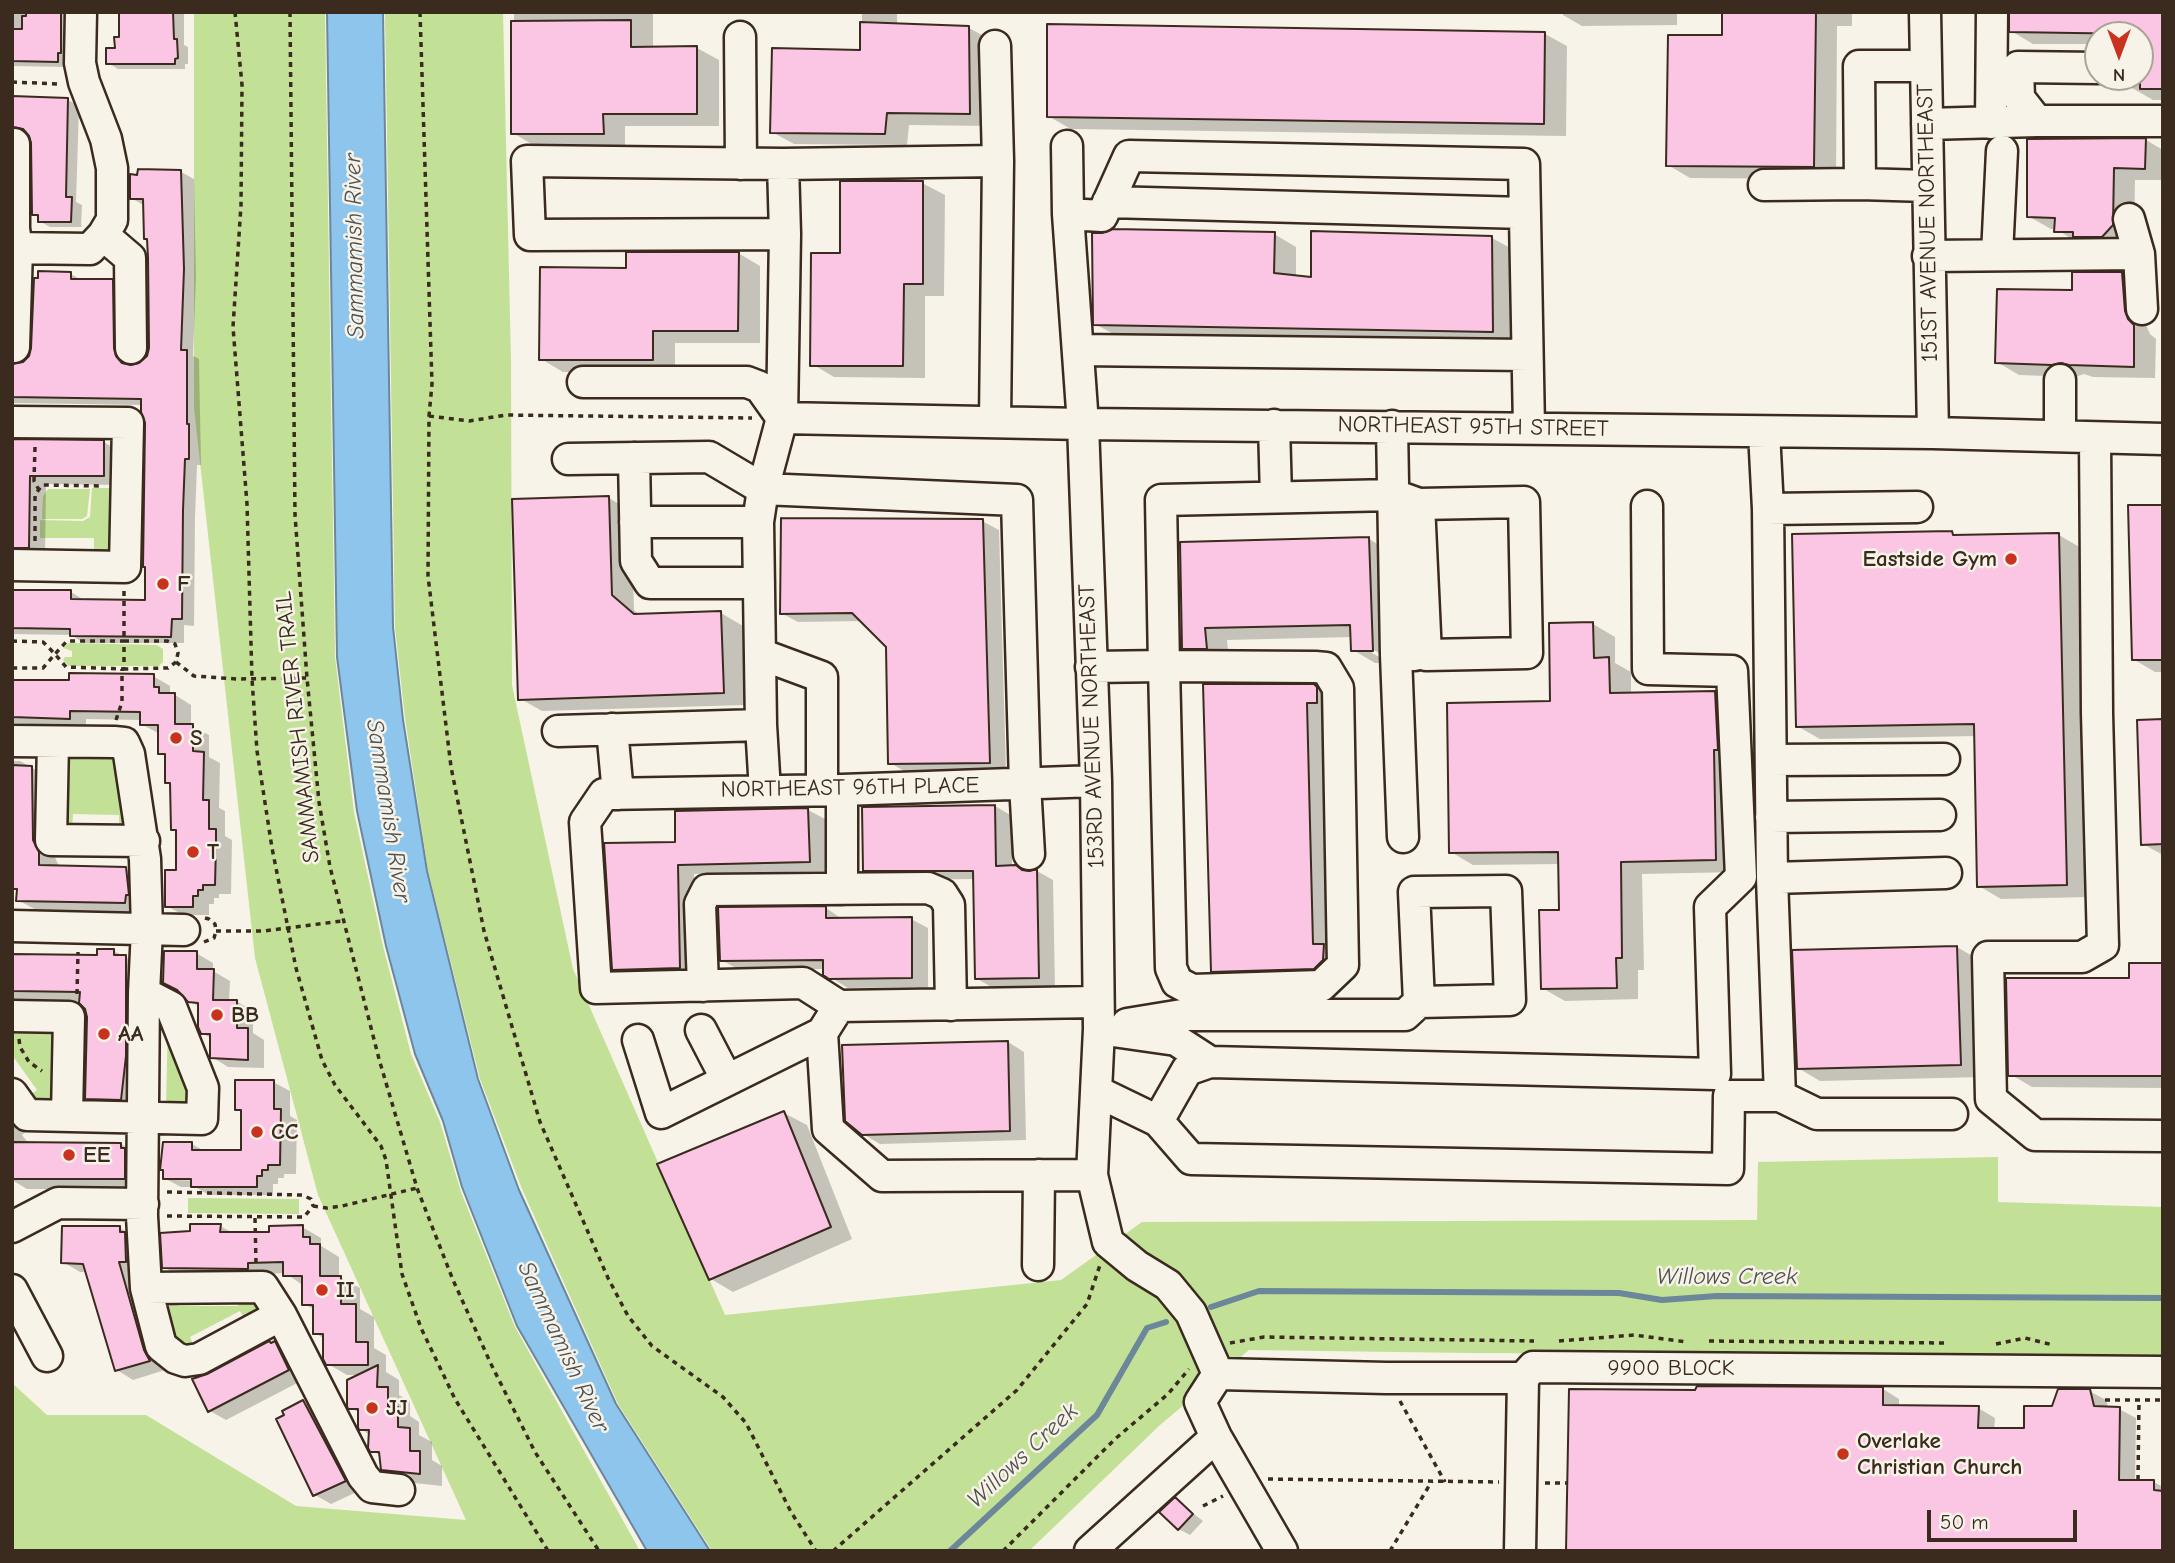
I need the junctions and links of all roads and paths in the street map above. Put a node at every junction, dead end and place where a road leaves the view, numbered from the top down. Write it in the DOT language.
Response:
graph roads {
  1 [pos="81,12"];
  2 [pos="235,12"];
  3 [pos="290,12"];
  4 [pos="420,12"];
  5 [pos="1925,12"];
  6 [pos="1992,12"];
  7 [pos="740,37"];
  8 [pos="996,46"];
  9 [pos="1926,66"];
  10 [pos="2084,68"];
  11 [pos="12,82"];
  12 [pos="60,83"];
  13 [pos="2037,121"];
  14 [pos="2163,121"];
  15 [pos="1992,123"];
  16 [pos="1927,124"];
  17 [pos="15,144"];
  18 [pos="1067,146"];
  19 [pos="2002,151"];
  20 [pos="998,161"];
  21 [pos="741,164"];
  22 [pos="783,164"];
  23 [pos="1860,184"];
  24 [pos="1764,185"];
  25 [pos="1927,186"];
  26 [pos="1108,202"];
  27 [pos="1525,213"];
  28 [pos="1069,214"];
  29 [pos="2130,219"];
  30 [pos="785,234"];
  31 [pos="103,235"];
  32 [pos="15,248"];
  33 [pos="2139,254"];
  34 [pos="1997,255"];
  35 [pos="1928,256"];
  36 [pos="2142,309"];
  37 [pos="14,347"];
  38 [pos="131,348"];
  39 [pos="1077,350"];
  40 [pos="1527,355"];
  41 [pos="2060,380"];
  42 [pos="583,382"];
  43 [pos="429,415"];
  44 [pos="782,418"];
  45 [pos="12,422"];
  46 [pos="995,422"];
  47 [pos="1083,424"];
  48 [pos="1274,425"];
  49 [pos="1392,426"];
  50 [pos="1529,428"];
  51 [pos="1764,432"];
  52 [pos="1933,433"];
  53 [pos="2060,436"];
  54 [pos="2095,438"];
  55 [pos="2163,439"];
  56 [pos="35,443"];
  57 [pos="634,458"];
  58 [pos="568,459"];
  59 [pos="115,486"];
  60 [pos="763,489"];
  61 [pos="39,490"];
  62 [pos="1276,497"];
  63 [pos="1406,500"];
  64 [pos="1647,506"];
  65 [pos="1917,507"];
  66 [pos="1768,509"];
  67 [pos="635,522"];
  68 [pos="758,522"];
  69 [pos="24,559"];
  70 [pos="124,573"];
  71 [pos="759,583"];
  72 [pos="12,641"];
  73 [pos="124,641"];
  74 [pos="55,654"];
  75 [pos="760,654"];
  76 [pos="1396,655"];
  77 [pos="1426,655"];
  78 [pos="176,662"];
  79 [pos="1164,666"];
  80 [pos="1091,667"];
  81 [pos="12,668"];
  82 [pos="123,669"];
  83 [pos="307,678"];
  84 [pos="252,679"];
  85 [pos="761,725"];
  86 [pos="612,729"];
  87 [pos="558,731"];
  88 [pos="120,734"];
  89 [pos="12,741"];
  90 [pos="52,742"];
  91 [pos="1944,759"];
  92 [pos="1771,760"];
  93 [pos="1096,781"];
  94 [pos="1025,784"];
  95 [pos="832,790"];
  96 [pos="765,791"];
  97 [pos="611,794"];
  98 [pos="1940,815"];
  99 [pos="1771,817"];
  100 [pos="1403,838"];
  101 [pos="144,841"];
  102 [pos="1029,854"];
  103 [pos="1946,873"];
  104 [pos="1772,878"];
  105 [pos="842,889"];
  106 [pos="342,921"];
  107 [pos="12,926"];
  108 [pos="147,929"];
  109 [pos="289,929"];
  110 [pos="184,930"];
  111 [pos="216,931"];
  112 [pos="78,948"];
  113 [pos="703,986"];
  114 [pos="144,993"];
  115 [pos="78,995"];
  116 [pos="1419,1002"];
  117 [pos="951,1005"];
  118 [pos="839,1006"];
  119 [pos="15,1016"];
  120 [pos="1098,1016"];
  121 [pos="701,1030"];
  122 [pos="822,1033"];
  123 [pos="638,1040"];
  124 [pos="1210,1062"];
  125 [pos="68,1076"];
  126 [pos="727,1080"];
  127 [pos="1722,1085"];
  128 [pos="1096,1091"];
  129 [pos="12,1094"];
  130 [pos="1780,1096"];
  131 [pos="1952,1114"];
  132 [pos="67,1116"];
  133 [pos="144,1117"];
  134 [pos="1158,1121"];
  135 [pos="2163,1136"];
  136 [pos="1039,1175"];
  137 [pos="1092,1175"];
  138 [pos="418,1188"];
  139 [pos="389,1195"];
  140 [pos="157,1204"];
  141 [pos="313,1206"];
  142 [pos="255,1218"];
  143 [pos="12,1227"];
  144 [pos="1108,1242"];
  145 [pos="1038,1265"];
  146 [pos="256,1287"];
  147 [pos="146,1288"];
  148 [pos="12,1290"];
  149 [pos="281,1315"];
  150 [pos="47,1356"];
  151 [pos="2163,1372"];
  152 [pos="1218,1374"];
  153 [pos="1387,1378"];
  154 [pos="1523,1378"];
  155 [pos="2105,1400"];
  156 [pos="2138,1400"];
  157 [pos="2163,1400"];
  158 [pos="1216,1437"];
  159 [pos="2138,1480"];
  160 [pos="1432,1481"];
  161 [pos="1445,1482"];
  162 [pos="1521,1483"];
  163 [pos="1567,1483"];
  164 [pos="1245,1485"];
  165 [pos="399,1490"];
  166 [pos="1203,1506"];
  167 [pos="548,1551"];
  168 [pos="599,1551"];
  169 [pos="816,1551"];
  170 [pos="833,1551"];
  171 [pos="1090,1551"];
  172 [pos="1282,1551"];
  173 [pos="1390,1551"];
  174 [pos="1520,1551"];
  1 -- 31 [label="street"];
  2 -- 84 [label="path"];
  3 -- 83 [label="path, SAMMAMISH RIVER TRAIL"];
  4 -- 43 [label="path"];
  5 -- 9 [label="street, 151ST AVENUE NORTHEAST"];
  6 -- 15 [label="street"];
  7 -- 21 [label="street"];
  8 -- 20 [label="street"];
  9 -- 16 [label="street, 151ST AVENUE NORTHEAST"];
  9 -- 23 [label="street"];
  10 -- 13 [label="street"];
  11 -- 12 [label="path"];
  13 -- 14 [label="street"];
  13 -- 15 [label="street"];
  15 -- 16 [label="street"];
  16 -- 25 [label="street, 151ST AVENUE NORTHEAST"];
  17 -- 32 [label="street"];
  18 -- 28 [label="street, 153RD AVENUE NORTHEAST"];
  19 -- 34 [label="street"];
  20 -- 22 [label="street"];
  20 -- 46 [label="street"];
  21 -- 22 [label="street"];
  21 -- 30 [label="street"];
  22 -- 30 [label="street"];
  23 -- 24 [label="street"];
  23 -- 25 [label="street"];
  25 -- 35 [label="street, 151ST AVENUE NORTHEAST"];
  26 -- 27 [label="street"];
  26 -- 27 [label="street"];
  26 -- 28 [label="street"];
  27 -- 40 [label="street"];
  28 -- 39 [label="street, 153RD AVENUE NORTHEAST"];
  29 -- 33 [label="street"];
  30 -- 44 [label="street"];
  31 -- 32 [label="street"];
  31 -- 38 [label="street"];
  32 -- 37 [label="street"];
  33 -- 34 [label="street"];
  33 -- 36 [label="street"];
  34 -- 35 [label="street"];
  35 -- 52 [label="street, 151ST AVENUE NORTHEAST"];
  39 -- 40 [label="street"];
  39 -- 47 [label="street, 153RD AVENUE NORTHEAST"];
  40 -- 50 [label="street"];
  41 -- 53 [label="street"];
  42 -- 44 [label="street"];
  43 -- 44 [label="path"];
  43 -- 169 [label="path"];
  44 -- 46 [label="street, NORTHEAST 95TH STREET"];
  44 -- 60 [label="street"];
  45 -- 70 [label="street"];
  46 -- 47 [label="street, NORTHEAST 95TH STREET"];
  47 -- 48 [label="street, NORTHEAST 95TH STREET"];
  47 -- 80 [label="street, 153RD AVENUE NORTHEAST"];
  48 -- 49 [label="street, NORTHEAST 95TH STREET"];
  48 -- 62 [label="street"];
  49 -- 50 [label="street, NORTHEAST 95TH STREET"];
  49 -- 63 [label="street"];
  50 -- 51 [label="street, NORTHEAST 95TH STREET"];
  51 -- 52 [label="street, NORTHEAST 95TH STREET"];
  51 -- 66 [label="street"];
  52 -- 53 [label="street, NORTHEAST 95TH STREET"];
  53 -- 54 [label="street, NORTHEAST 95TH STREET"];
  54 -- 55 [label="street, NORTHEAST 95TH STREET"];
  54 -- 135 [label="street"];
  56 -- 61 [label="path"];
  57 -- 58 [label="street"];
  57 -- 60 [label="street"];
  57 -- 67 [label="street"];
  59 -- 61 [label="path"];
  60 -- 68 [label="street"];
  60 -- 94 [label="street"];
  61 -- 69 [label="path"];
  62 -- 63 [label="street"];
  62 -- 79 [label="street"];
  63 -- 76 [label="street"];
  63 -- 77 [label="street"];
  63 -- 77 [label="street"];
  64 -- 127 [label="street"];
  65 -- 66 [label="street"];
  66 -- 92 [label="street"];
  67 -- 68 [label="street"];
  67 -- 71 [label="street"];
  68 -- 71 [label="street"];
  69 -- 70 [label="street"];
  70 -- 73 [label="path"];
  71 -- 75 [label="street"];
  72 -- 74 [label="path"];
  73 -- 74 [label="path"];
  73 -- 78 [label="path"];
  73 -- 82 [label="path"];
  74 -- 81 [label="path"];
  74 -- 82 [label="path"];
  75 -- 85 [label="street"];
  75 -- 95 [label="street"];
  76 -- 77 [label="street"];
  76 -- 100 [label="street"];
  78 -- 82 [label="path"];
  78 -- 84 [label="path"];
  79 -- 79 [label="street"];
  79 -- 80 [label="street"];
  80 -- 93 [label="street, 153RD AVENUE NORTHEAST"];
  82 -- 88 [label="path"];
  83 -- 84 [label="path"];
  83 -- 106 [label="path, SAMMAMISH RIVER TRAIL"];
  84 -- 109 [label="path"];
  85 -- 86 [label="street"];
  85 -- 96 [label="street"];
  86 -- 87 [label="street"];
  86 -- 97 [label="street"];
  88 -- 90 [label="street"];
  88 -- 101 [label="street"];
  89 -- 90 [label="street"];
  90 -- 101 [label="street"];
  91 -- 92 [label="street"];
  92 -- 99 [label="street"];
  93 -- 94 [label="street, NORTHEAST 96TH PLACE"];
  93 -- 120 [label="street, 153RD AVENUE NORTHEAST"];
  94 -- 95 [label="street, NORTHEAST 96TH PLACE"];
  94 -- 102 [label="street"];
  95 -- 96 [label="street, NORTHEAST 96TH PLACE"];
  95 -- 105 [label="street"];
  96 -- 97 [label="street, NORTHEAST 96TH PLACE"];
  97 -- 113 [label="street"];
  98 -- 99 [label="street"];
  99 -- 104 [label="street"];
  101 -- 108 [label="street"];
  103 -- 104 [label="street"];
  104 -- 130 [label="street"];
  105 -- 113 [label="street"];
  105 -- 117 [label="street"];
  106 -- 109 [label="path"];
  106 -- 138 [label="path, SAMMAMISH RIVER TRAIL"];
  107 -- 108 [label="street"];
  108 -- 110 [label="street"];
  108 -- 114 [label="street"];
  109 -- 111 [label="path"];
  109 -- 139 [label="path"];
  112 -- 115 [label="path"];
  113 -- 118 [label="street"];
  114 -- 133 [label="street"];
  114 -- 133 [label="street"];
  116 -- 116 [label="street"];
  116 -- 120 [label="street"];
  117 -- 118 [label="street"];
  117 -- 120 [label="street"];
  118 -- 122 [label="street"];
  119 -- 125 [label="path"];
  119 -- 125 [label="street"];
  120 -- 124 [label="street"];
  120 -- 128 [label="street, 153RD AVENUE NORTHEAST"];
  121 -- 126 [label="street"];
  122 -- 126 [label="street"];
  122 -- 136 [label="street"];
  123 -- 126 [label="street"];
  124 -- 127 [label="street"];
  124 -- 134 [label="street"];
  125 -- 132 [label="street"];
  127 -- 130 [label="street"];
  127 -- 134 [label="street"];
  128 -- 134 [label="street"];
  128 -- 137 [label="street, 153RD AVENUE NORTHEAST"];
  129 -- 132 [label="street"];
  130 -- 131 [label="street"];
  132 -- 133 [label="street"];
  133 -- 140 [label="street"];
  136 -- 137 [label="street"];
  136 -- 145 [label="street"];
  137 -- 144 [label="street, 153RD AVENUE NORTHEAST"];
  138 -- 139 [label="path"];
  138 -- 168 [label="path, SAMMAMISH RIVER TRAIL"];
  139 -- 141 [label="path"];
  139 -- 167 [label="path"];
  140 -- 141 [label="path"];
  140 -- 142 [label="path"];
  140 -- 143 [label="street"];
  140 -- 147 [label="street"];
  141 -- 142 [label="path"];
  142 -- 146 [label="path"];
  144 -- 152 [label="street"];
  144 -- 170 [label="path"];
  146 -- 147 [label="street"];
  146 -- 149 [label="street"];
  147 -- 149 [label="street"];
  148 -- 150 [label="street"];
  149 -- 165 [label="street"];
  151 -- 154 [label="street, 9900 BLOCK"];
  152 -- 153 [label="street, 9900 BLOCK"];
  152 -- 158 [label="street"];
  153 -- 154 [label="street, 9900 BLOCK"];
  153 -- 161 [label="path"];
  154 -- 162 [label="street"];
  155 -- 156 [label="path"];
  156 -- 157 [label="path"];
  156 -- 159 [label="path"];
  158 -- 164 [label="street"];
  158 -- 171 [label="street"];
  160 -- 161 [label="path"];
  160 -- 164 [label="path"];
  160 -- 173 [label="path"];
  161 -- 162 [label="path"];
  162 -- 163 [label="path"];
  162 -- 174 [label="street"];
  164 -- 166 [label="path"];
  164 -- 172 [label="street"];
}
